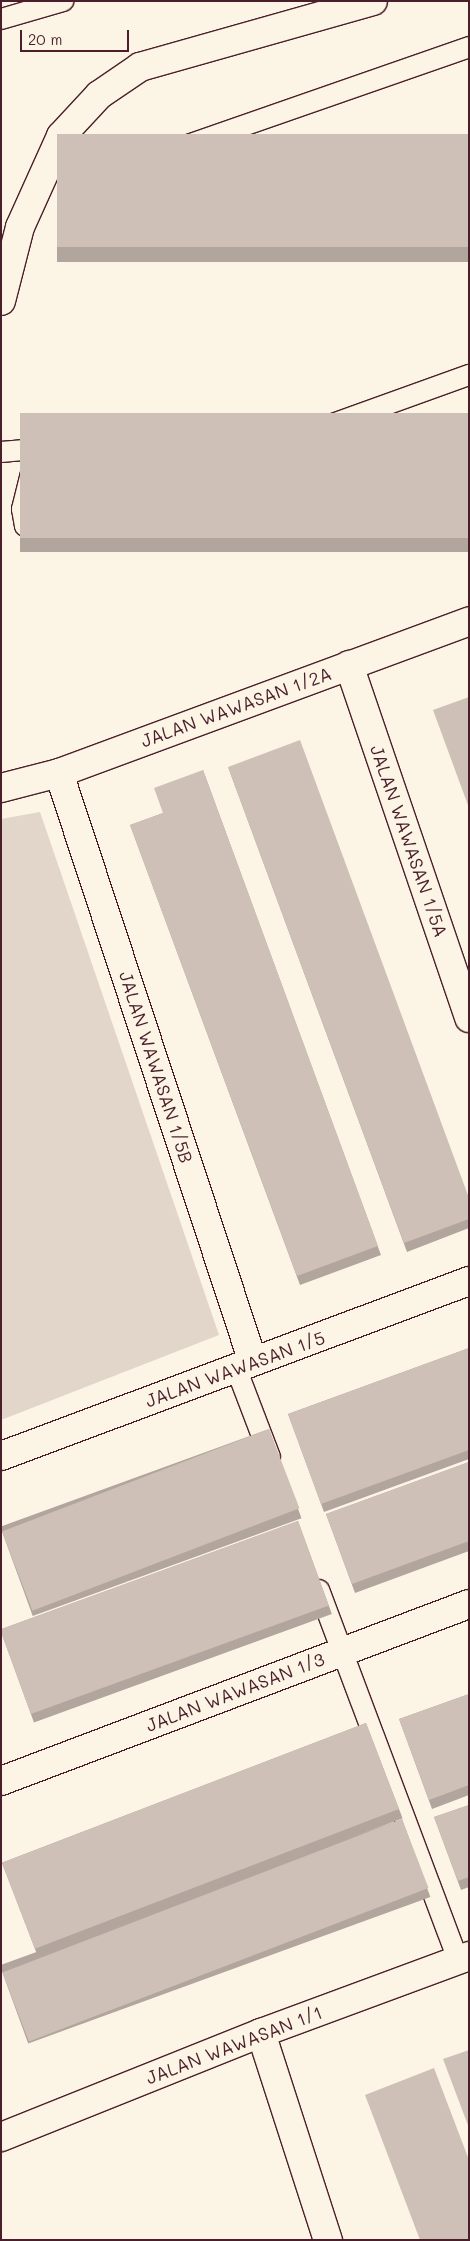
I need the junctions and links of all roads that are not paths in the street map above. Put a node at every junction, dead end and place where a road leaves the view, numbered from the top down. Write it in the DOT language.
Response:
graph roads {
  1 [pos="63,1"];
  2 [pos="373,1"];
  3 [pos="1,19"];
  4 [pos="469,47"];
  5 [pos="71,207"];
  6 [pos="1,301"];
  7 [pos="469,375"];
  8 [pos="1,452"];
  9 [pos="469,621"];
  10 [pos="349,665"];
  11 [pos="59,773"];
  12 [pos="1,788"];
  13 [pos="469,1018"];
  14 [pos="469,1281"];
  15 [pos="245,1365"];
  16 [pos="1,1456"];
  17 [pos="277,1478"];
  18 [pos="311,1570"];
  19 [pos="469,1604"];
  20 [pos="342,1652"];
  21 [pos="1,1781"];
  22 [pos="463,1958"];
  23 [pos="261,2034"];
  24 [pos="1,2137"];
  25 [pos="328,2240"];
  1 -- 3 [label="lane"];
  2 -- 6 [label="street"];
  4 -- 5 [label="lane"];
  7 -- 8 [label="lane"];
  9 -- 10 [label="street, JALAN WAWASAN 1/2A"];
  10 -- 11 [label="street, JALAN WAWASAN 1/2A"];
  10 -- 13 [label="street, JALAN WAWASAN 1/5A"];
  11 -- 12 [label="street, JALAN WAWASAN 1/2A"];
  11 -- 15 [label="street, JALAN WAWASAN 1/5B"];
  14 -- 15 [label="street, JALAN WAWASAN 1/5"];
  15 -- 16 [label="street, JALAN WAWASAN 1/5"];
  15 -- 17 [label="lane"];
  18 -- 20 [label="lane"];
  19 -- 20 [label="street, JALAN WAWASAN 1/3"];
  20 -- 21 [label="street, JALAN WAWASAN 1/3"];
  20 -- 22 [label="lane"];
  22 -- 23 [label="street, JALAN WAWASAN 1/1"];
  23 -- 24 [label="street, JALAN WAWASAN 1/1"];
  23 -- 25 [label="street"];
}
